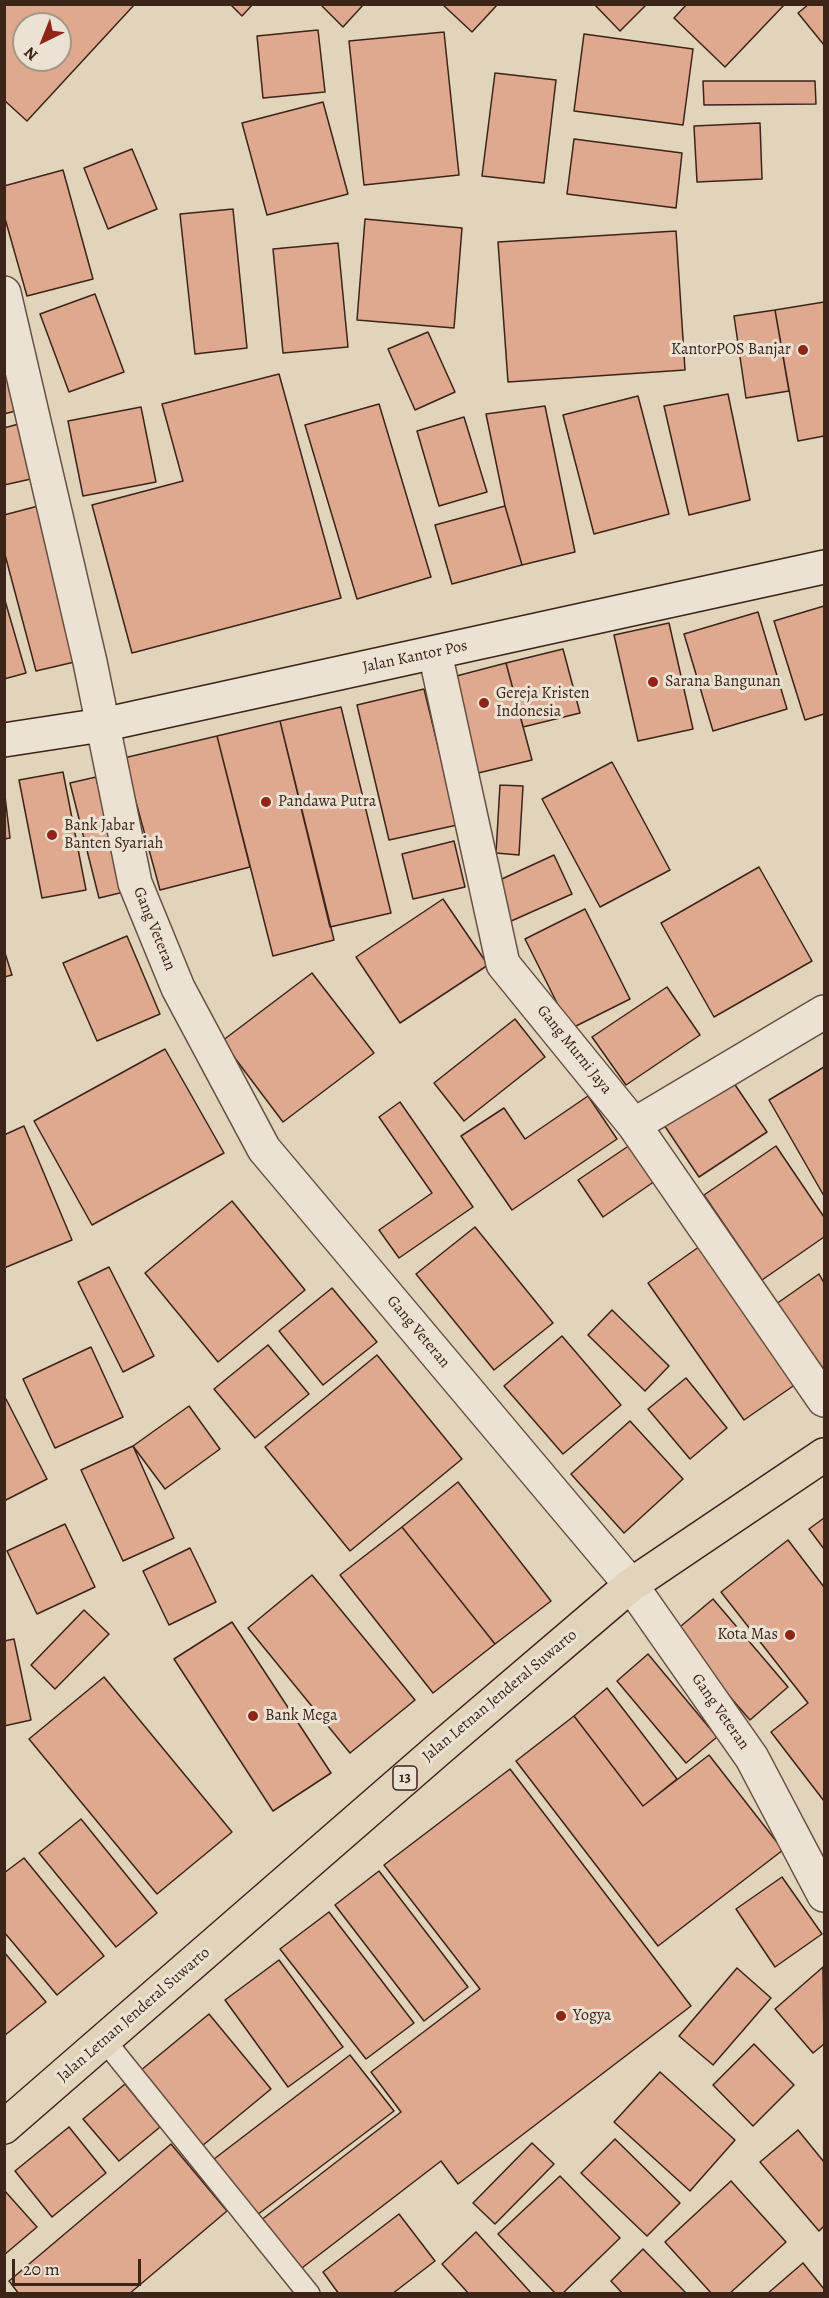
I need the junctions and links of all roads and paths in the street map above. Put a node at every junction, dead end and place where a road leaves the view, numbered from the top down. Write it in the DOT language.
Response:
graph roads {
  1 [pos="4,293"];
  2 [pos="825,567"];
  3 [pos="435,653"];
  4 [pos="102,725"];
  5 [pos="4,740"];
  6 [pos="825,1012"];
  7 [pos="634,1125"];
  8 [pos="825,1400"];
  9 [pos="825,1455"];
  10 [pos="631,1585"];
  11 [pos="825,1895"];
  12 [pos="105,2041"];
  13 [pos="4,2127"];
  14 [pos="309,2294"];
  1 -- 4 [label="street, Gang Veteran"];
  2 -- 3 [label="street, Jalan Kantor Pos"];
  3 -- 4 [label="street, Jalan Kantor Pos"];
  3 -- 7 [label="street, Gang Murni Jaya"];
  4 -- 5 [label="street, Jalan Kantor Pos"];
  4 -- 10 [label="street, Gang Veteran"];
  6 -- 7 [label="street"];
  7 -- 8 [label="street, Gang Murni Jaya"];
  9 -- 10 [label="highway, Jalan Letnan Jenderal Suwarto / 13"];
  10 -- 11 [label="street, Gang Veteran"];
  10 -- 12 [label="highway, Jalan Letnan Jenderal Suwarto / 13"];
  12 -- 13 [label="highway, Jalan Letnan Jenderal Suwarto / 13"];
  12 -- 14 [label="lane"];
}
